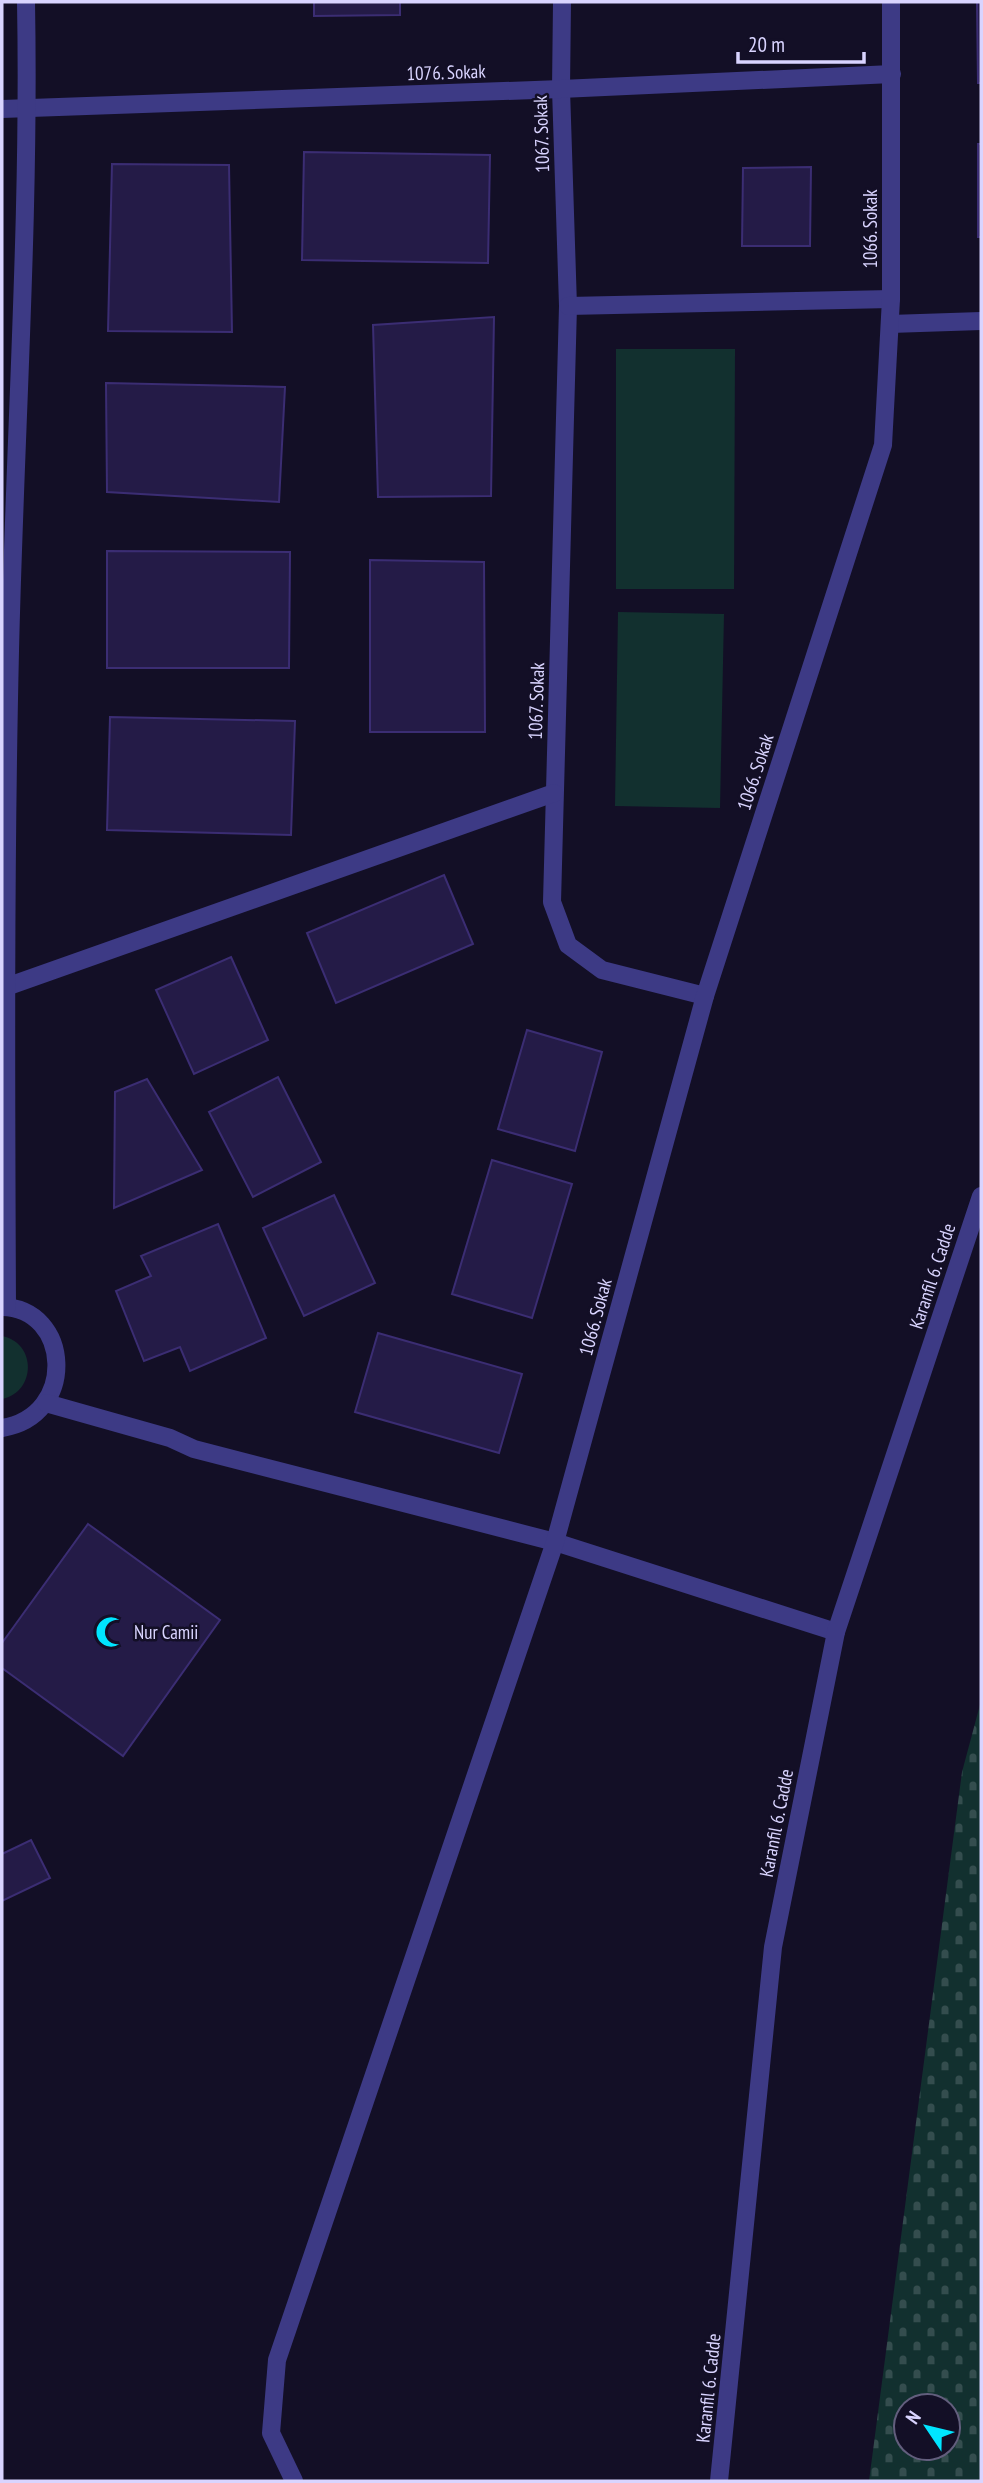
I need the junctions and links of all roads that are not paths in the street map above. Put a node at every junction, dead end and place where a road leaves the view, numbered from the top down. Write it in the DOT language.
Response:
graph roads {
  1 [pos="26,2"];
  2 [pos="562,2"];
  3 [pos="891,2"];
  4 [pos="892,74"];
  5 [pos="561,89"];
  6 [pos="28,107"];
  7 [pos="2,109"];
  8 [pos="891,299"];
  9 [pos="568,306"];
  10 [pos="981,321"];
  11 [pos="890,324"];
  12 [pos="6,649"];
  13 [pos="554,793"];
  14 [pos="6,986"];
  15 [pos="705,996"];
  16 [pos="981,1196"];
  17 [pos="4,1307"];
  18 [pos="46,1403"];
  19 [pos="2,1427"];
  20 [pos="555,1542"];
  21 [pos="836,1632"];
  22 [pos="293,2481"];
  23 [pos="719,2481"];
  1 -- 6 [label="street"];
  2 -- 5 [label="street, 1067. Sokak"];
  3 -- 4 [label="street, 1066. Sokak"];
  4 -- 5 [label="street, 1076. Sokak"];
  4 -- 8 [label="street, 1066. Sokak"];
  5 -- 6 [label="street, 1076. Sokak"];
  5 -- 9 [label="street, 1067. Sokak"];
  6 -- 7 [label="street, 1076. Sokak"];
  6 -- 12 [label="street"];
  8 -- 9 [label="street"];
  8 -- 11 [label="street, 1066. Sokak"];
  9 -- 13 [label="street, 1067. Sokak"];
  10 -- 11 [label="street"];
  11 -- 15 [label="street, 1066. Sokak"];
  12 -- 14 [label="street"];
  13 -- 14 [label="street"];
  13 -- 15 [label="street, 1067. Sokak"];
  14 -- 17 [label="street"];
  15 -- 20 [label="street, 1066. Sokak"];
  16 -- 21 [label="street, Karanfil 6. Cadde"];
  17 -- 18 [label="street"];
  18 -- 19 [label="street"];
  18 -- 20 [label="street"];
  20 -- 21 [label="street"];
  20 -- 22 [label="street, 1066. Sokak"];
  21 -- 23 [label="street, Karanfil 6. Cadde"];
}
